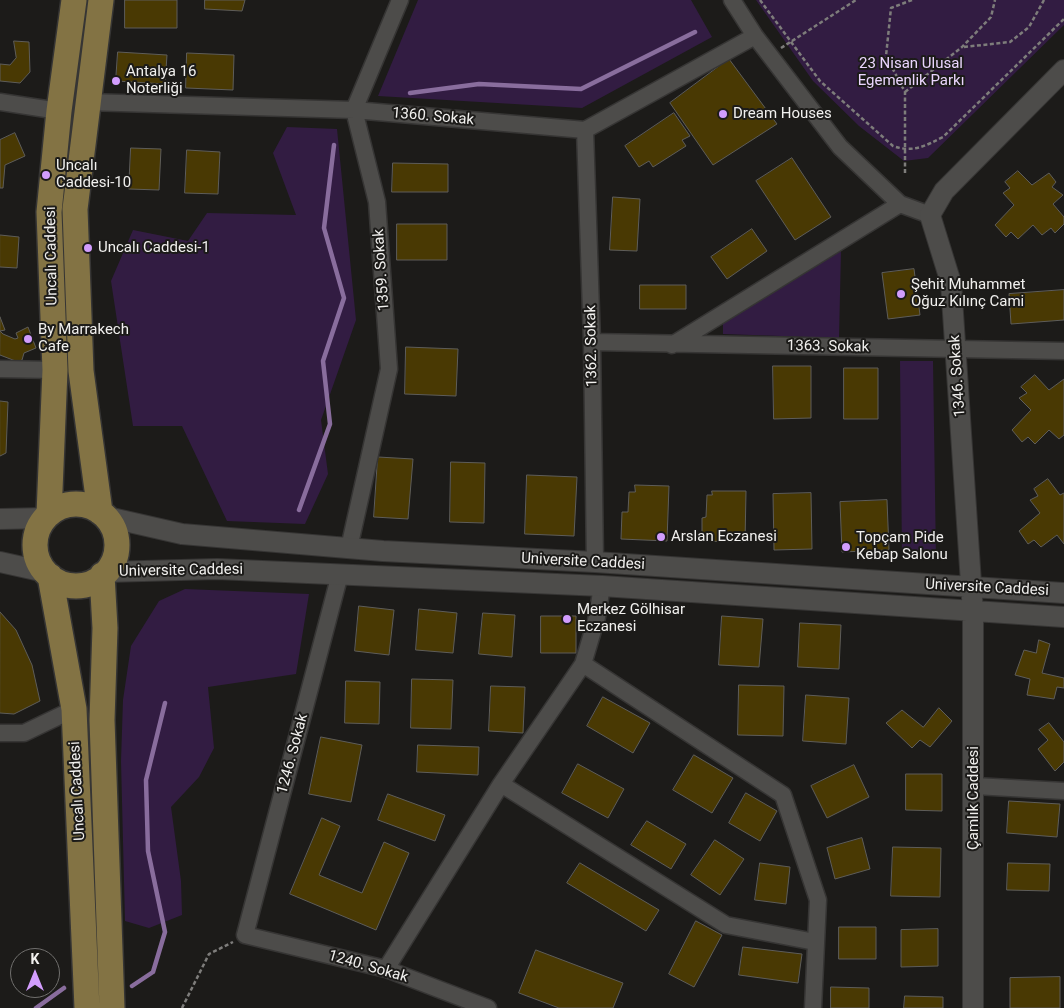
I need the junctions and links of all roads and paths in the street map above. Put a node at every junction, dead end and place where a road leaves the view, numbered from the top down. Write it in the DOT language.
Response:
graph roads {
  1 [pos="74,0"];
  2 [pos="101,0"];
  3 [pos="400,0"];
  4 [pos="732,0"];
  5 [pos="760,0"];
  6 [pos="856,0"];
  7 [pos="910,0"];
  8 [pos="995,0"];
  9 [pos="1044,0"];
  10 [pos="1064,19"];
  11 [pos="755,36"];
  12 [pos="790,42"];
  13 [pos="780,48"];
  14 [pos="962,48"];
  15 [pos="1064,70"];
  16 [pos="904,92"];
  17 [pos="0,102"];
  18 [pos="87,102"];
  19 [pos="354,110"];
  20 [pos="59,111"];
  21 [pos="585,130"];
  22 [pos="904,150"];
  23 [pos="905,173"];
  24 [pos="900,204"];
  25 [pos="930,216"];
  26 [pos="592,342"];
  27 [pos="672,345"];
  28 [pos="957,350"];
  29 [pos="1064,351"];
  30 [pos="0,369"];
  31 [pos="55,370"];
  32 [pos="102,514"];
  33 [pos="48,516"];
  34 [pos="0,519"];
  35 [pos="349,548"];
  36 [pos="0,562"];
  37 [pos="595,562"];
  38 [pos="47,574"];
  39 [pos="104,574"];
  40 [pos="340,574"];
  41 [pos="602,586"];
  42 [pos="970,588"];
  43 [pos="1064,593"];
  44 [pos="973,612"];
  45 [pos="1064,617"];
  46 [pos="583,664"];
  47 [pos="74,709"];
  48 [pos="0,733"];
  49 [pos="501,784"];
  50 [pos="974,786"];
  51 [pos="1064,791"];
  52 [pos="246,935"];
  53 [pos="815,942"];
  54 [pos="386,969"];
  55 [pos="87,1008"];
  56 [pos="112,1008"];
  57 [pos="182,1008"];
  58 [pos="488,1008"];
  59 [pos="813,1008"];
  60 [pos="973,1008"];
  1 -- 20 [label="main road, Uncalı Caddesi"];
  2 -- 18 [label="main road, Uncalı Caddesi"];
  3 -- 19 [label="street"];
  4 -- 11 [label="street"];
  5 -- 12 [label="path"];
  6 -- 12 [label="path"];
  7 -- 16 [label="path"];
  8 -- 14 [label="path"];
  9 -- 14 [label="path"];
  10 -- 22 [label="path"];
  11 -- 21 [label="street"];
  11 -- 24 [label="street"];
  12 -- 13 [label="path"];
  12 -- 22 [label="path"];
  14 -- 16 [label="path"];
  15 -- 25 [label="street"];
  16 -- 22 [label="path"];
  17 -- 20 [label="street"];
  18 -- 19 [label="street, 1360. Sokak"];
  18 -- 32 [label="main road, Uncalı Caddesi"];
  19 -- 21 [label="street, 1360. Sokak"];
  19 -- 35 [label="street, 1359. Sokak"];
  20 -- 31 [label="main road, Uncalı Caddesi"];
  21 -- 26 [label="street, 1362. Sokak"];
  22 -- 23 [label="path"];
  24 -- 25 [label="street"];
  24 -- 27 [label="street"];
  25 -- 28 [label="street, 1346. Sokak"];
  26 -- 27 [label="street, 1363. Sokak"];
  26 -- 37 [label="street, 1362. Sokak"];
  27 -- 28 [label="street, 1363. Sokak"];
  28 -- 29 [label="street, 1363. Sokak"];
  28 -- 42 [label="street, 1346. Sokak"];
  30 -- 31 [label="street"];
  31 -- 33 [label="main road, Uncalı Caddesi"];
  32 -- 33 [label="main road"];
  32 -- 35 [label="street, Universite Caddesi"];
  32 -- 39 [label="main road"];
  33 -- 34 [label="street"];
  33 -- 38 [label="main road"];
  35 -- 37 [label="street, Universite Caddesi"];
  36 -- 38 [label="street"];
  37 -- 42 [label="street, Universite Caddesi"];
  38 -- 39 [label="main road"];
  38 -- 47 [label="main road, Uncalı Caddesi"];
  39 -- 40 [label="street, Universite Caddesi"];
  39 -- 56 [label="main road, Uncalı Caddesi"];
  40 -- 41 [label="street, Universite Caddesi"];
  40 -- 52 [label="street, 1246. Sokak"];
  41 -- 44 [label="street, Universite Caddesi"];
  41 -- 46 [label="street"];
  42 -- 43 [label="street, Universite Caddesi"];
  42 -- 44 [label="street, Çamlık Caddesi"];
  44 -- 45 [label="street, Universite Caddesi"];
  44 -- 50 [label="street, Çamlık Caddesi"];
  46 -- 49 [label="street"];
  46 -- 53 [label="street"];
  47 -- 48 [label="street"];
  47 -- 55 [label="main road, Uncalı Caddesi"];
  49 -- 53 [label="street"];
  49 -- 54 [label="street"];
  50 -- 51 [label="street"];
  50 -- 60 [label="street, Çamlık Caddesi"];
  52 -- 54 [label="street, 1240. Sokak"];
  52 -- 57 [label="path"];
  53 -- 59 [label="street"];
  54 -- 58 [label="street, 1240. Sokak"];
}
